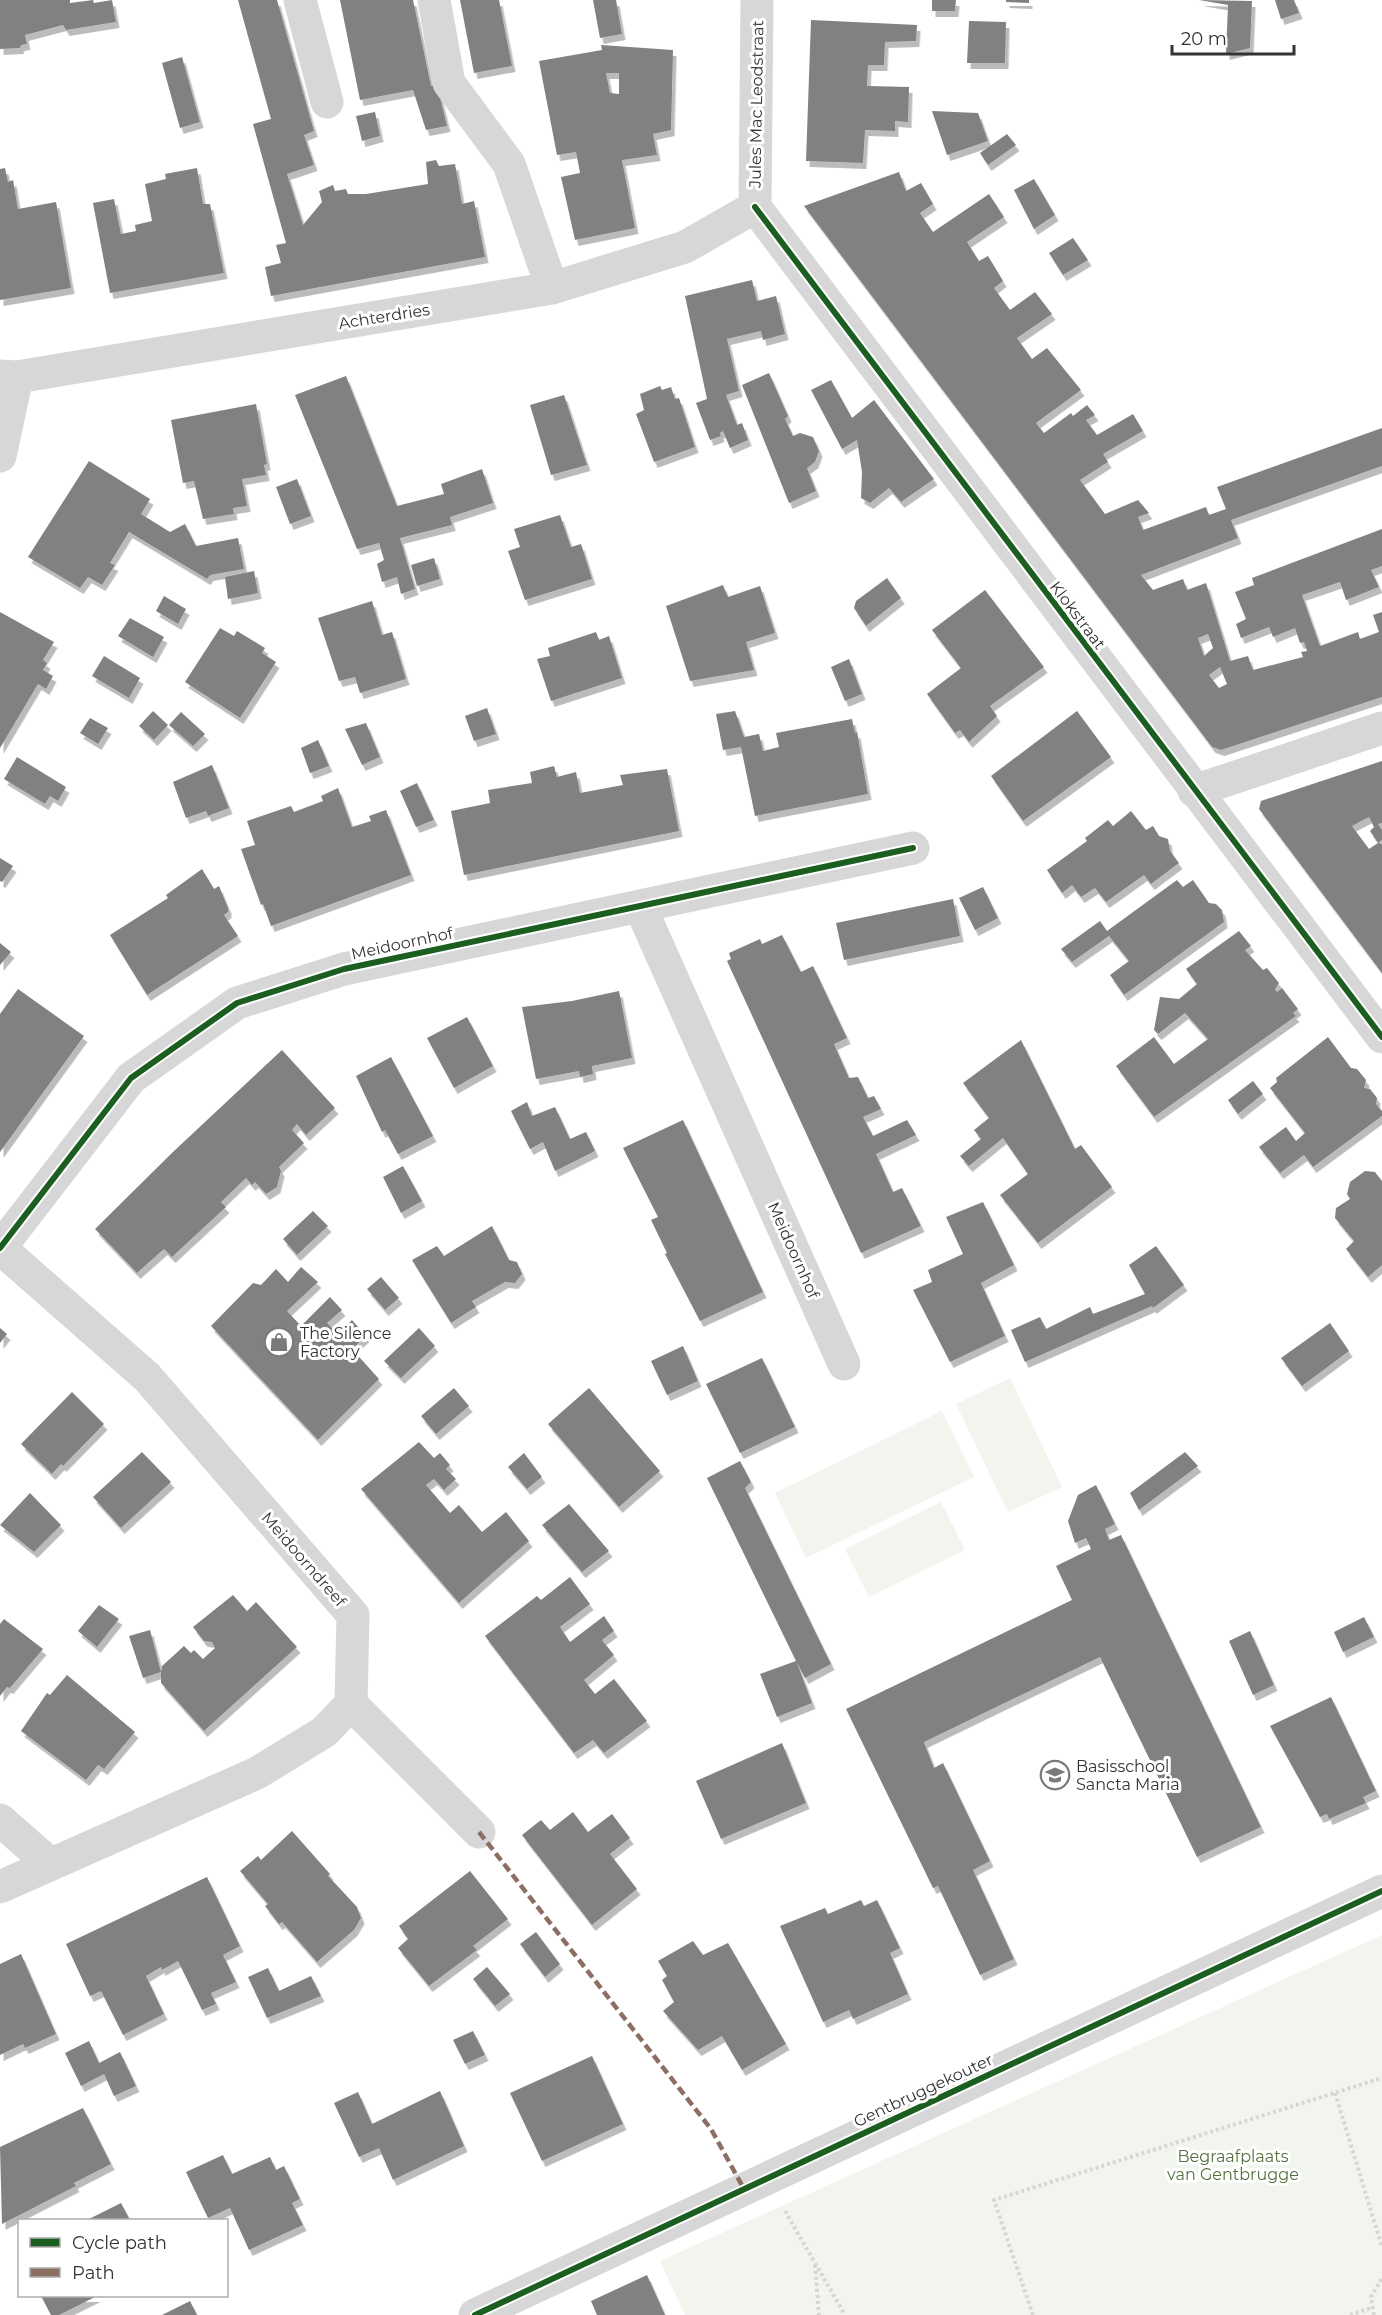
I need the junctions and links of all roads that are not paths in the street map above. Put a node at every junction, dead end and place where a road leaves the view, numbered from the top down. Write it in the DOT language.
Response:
graph roads {
  1 [pos="300,0"];
  2 [pos="434,0"];
  3 [pos="757,0"];
  4 [pos="327,102"];
  5 [pos="755,207"];
  6 [pos="552,288"];
  7 [pos="8,376"];
  8 [pos="0,456"];
  9 [pos="1382,728"];
  10 [pos="1194,791"];
  11 [pos="913,848"];
  12 [pos="640,906"];
  13 [pos="1382,1037"];
  14 [pos="0,1248"];
  15 [pos="844,1364"];
  16 [pos="351,1704"];
  17 [pos="0,1820"];
  18 [pos="479,1832"];
  19 [pos="49,1863"];
  20 [pos="0,1887"];
  21 [pos="1382,1891"];
  22 [pos="476,2315"];
  1 -- 4 [label="street"];
  2 -- 6 [label="street"];
  3 -- 5 [label="street, Jules Mac Leodstraat"];
  5 -- 6 [label="street, Achterdries"];
  5 -- 10 [label="street, Klokstraat"];
  6 -- 7 [label="street, Achterdries"];
  7 -- 8 [label="street"];
  9 -- 10 [label="street"];
  10 -- 13 [label="street, Klokstraat"];
  11 -- 12 [label="street, Meidoornhof"];
  12 -- 14 [label="street, Meidoornhof"];
  12 -- 15 [label="street, Meidoornhof"];
  14 -- 16 [label="street, Meidoorndreef"];
  16 -- 18 [label="street"];
  16 -- 19 [label="street"];
  17 -- 19 [label="street"];
  19 -- 20 [label="street"];
  21 -- 22 [label="street, Gentbruggekouter"];
}
